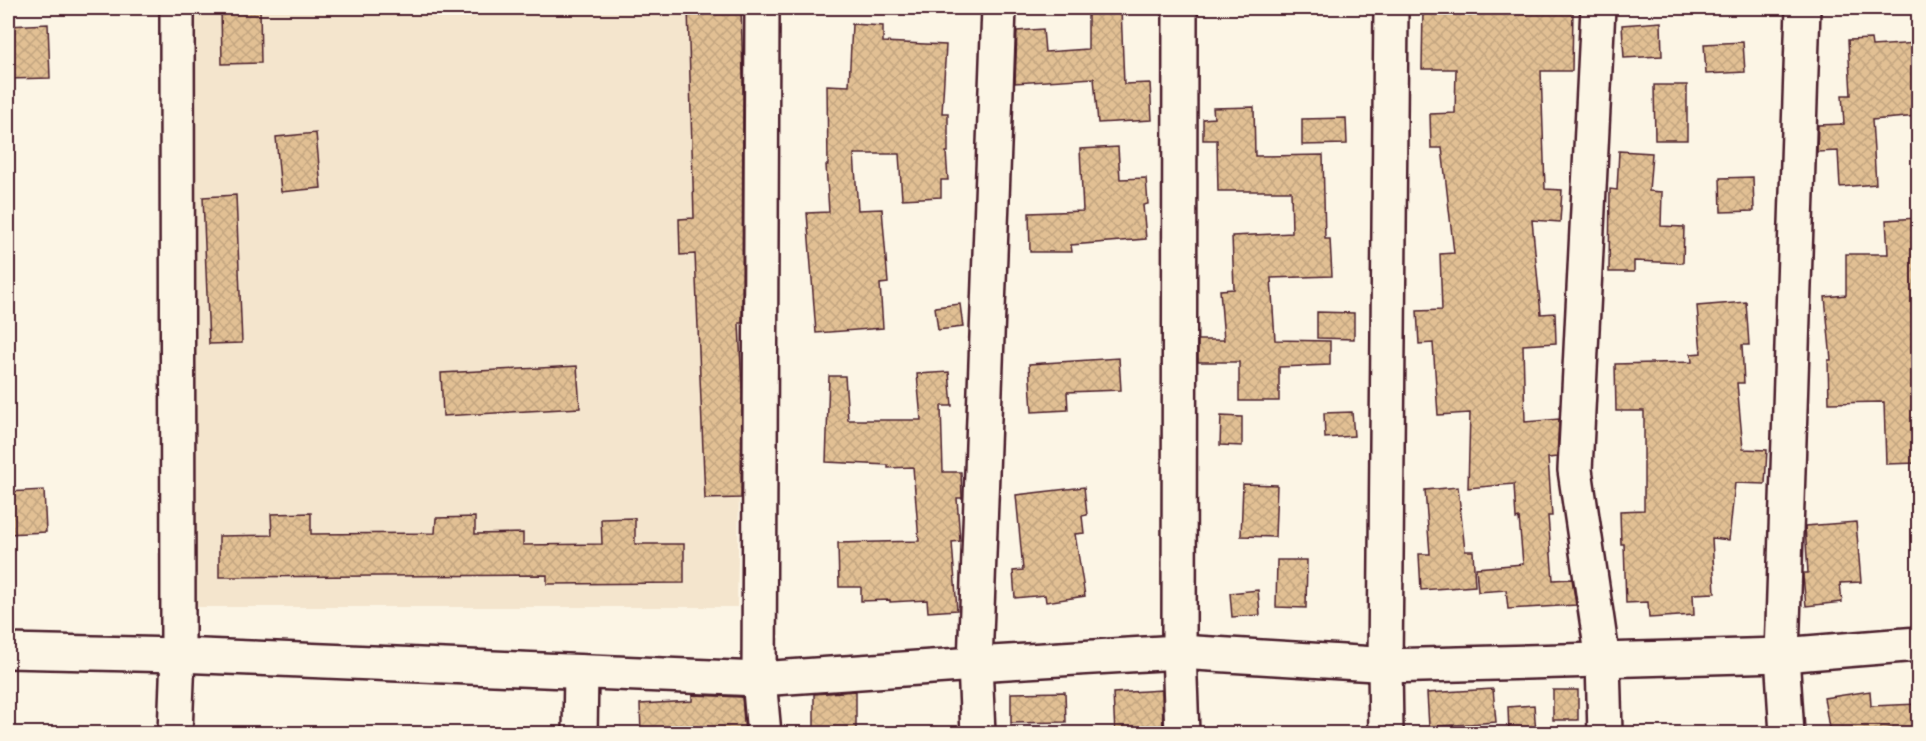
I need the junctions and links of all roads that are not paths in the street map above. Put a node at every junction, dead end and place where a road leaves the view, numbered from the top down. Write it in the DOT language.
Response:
graph roads {
  1 [pos="177,8"];
  2 [pos="762,8"];
  3 [pos="999,8"];
  4 [pos="1180,8"];
  5 [pos="1391,8"];
  6 [pos="1598,8"];
  7 [pos="1803,8"];
  8 [pos="1918,644"];
  9 [pos="8,651"];
  10 [pos="1179,652"];
  11 [pos="178,655"];
  12 [pos="1782,655"];
  13 [pos="1603,661"];
  14 [pos="975,664"];
  15 [pos="1384,666"];
  16 [pos="581,672"];
  17 [pos="759,679"];
  18 [pos="175,734"];
  19 [pos="580,734"];
  20 [pos="764,734"];
  21 [pos="978,734"];
  22 [pos="1182,734"];
  23 [pos="1386,734"];
  24 [pos="1605,734"];
  25 [pos="1787,734"];
  1 -- 11 [label="street"];
  2 -- 17 [label="street"];
  3 -- 14 [label="street"];
  4 -- 10 [label="street"];
  5 -- 15 [label="street"];
  6 -- 13 [label="street"];
  7 -- 12 [label="street"];
  8 -- 12 [label="street"];
  9 -- 11 [label="street"];
  10 -- 14 [label="street"];
  10 -- 15 [label="street"];
  10 -- 22 [label="street"];
  11 -- 16 [label="street"];
  11 -- 18 [label="street"];
  12 -- 13 [label="street"];
  12 -- 25 [label="street"];
  13 -- 15 [label="street"];
  13 -- 24 [label="street"];
  14 -- 17 [label="street"];
  14 -- 21 [label="street"];
  15 -- 23 [label="street"];
  16 -- 17 [label="street"];
  16 -- 19 [label="street"];
  17 -- 20 [label="street"];
}
